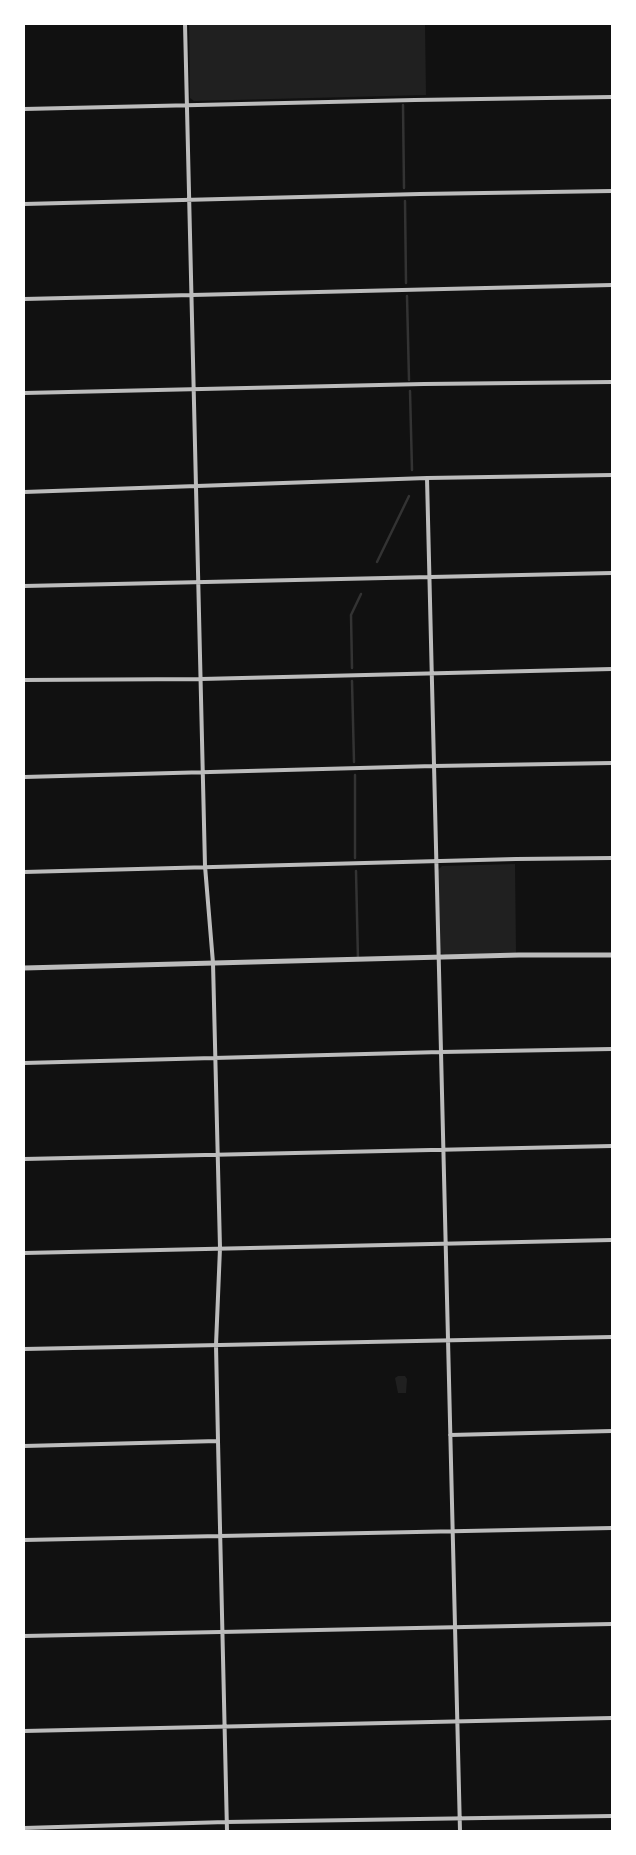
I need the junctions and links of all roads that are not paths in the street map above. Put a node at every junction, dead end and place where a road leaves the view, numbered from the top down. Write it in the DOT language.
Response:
graph roads {
  1 [pos="185,24"];
  2 [pos="612,97"];
  3 [pos="187,104"];
  4 [pos="24,109"];
  5 [pos="612,191"];
  6 [pos="189,200"];
  7 [pos="24,204"];
  8 [pos="612,285"];
  9 [pos="192,295"];
  10 [pos="24,299"];
  11 [pos="612,382"];
  12 [pos="194,390"];
  13 [pos="24,393"];
  14 [pos="612,474"];
  15 [pos="427,478"];
  16 [pos="196,487"];
  17 [pos="24,492"];
  18 [pos="612,574"];
  19 [pos="428,576"];
  20 [pos="198,582"];
  21 [pos="24,586"];
  22 [pos="612,669"];
  23 [pos="431,672"];
  24 [pos="201,679"];
  25 [pos="24,680"];
  26 [pos="612,763"];
  27 [pos="434,766"];
  28 [pos="202,772"];
  29 [pos="24,777"];
  30 [pos="612,858"];
  31 [pos="436,861"];
  32 [pos="204,866"];
  33 [pos="24,872"];
  34 [pos="612,955"];
  35 [pos="438,958"];
  36 [pos="214,963"];
  37 [pos="24,968"];
  38 [pos="612,1050"];
  39 [pos="441,1052"];
  40 [pos="216,1057"];
  41 [pos="24,1063"];
  42 [pos="612,1146"];
  43 [pos="443,1148"];
  44 [pos="218,1154"];
  45 [pos="24,1159"];
  46 [pos="612,1240"];
  47 [pos="445,1242"];
  48 [pos="220,1248"];
  49 [pos="24,1253"];
  50 [pos="612,1337"];
  51 [pos="448,1339"];
  52 [pos="216,1345"];
  53 [pos="24,1349"];
  54 [pos="612,1431"];
  55 [pos="450,1435"];
  56 [pos="218,1441"];
  57 [pos="24,1446"];
  58 [pos="612,1528"];
  59 [pos="452,1530"];
  60 [pos="220,1537"];
  61 [pos="24,1540"];
  62 [pos="612,1624"];
  63 [pos="455,1626"];
  64 [pos="222,1632"];
  65 [pos="24,1636"];
  66 [pos="612,1718"];
  67 [pos="457,1720"];
  68 [pos="224,1726"];
  69 [pos="24,1731"];
  70 [pos="612,1816"];
  71 [pos="459,1818"];
  72 [pos="226,1822"];
  73 [pos="24,1828"];
  74 [pos="227,1831"];
  75 [pos="460,1831"];
  1 -- 3 [label="street"];
  2 -- 3 [label="street"];
  3 -- 4 [label="street"];
  3 -- 6 [label="street"];
  5 -- 6 [label="street"];
  6 -- 7 [label="street"];
  6 -- 9 [label="street"];
  8 -- 9 [label="street"];
  9 -- 10 [label="street"];
  9 -- 12 [label="street"];
  11 -- 12 [label="street"];
  12 -- 13 [label="street"];
  12 -- 16 [label="street"];
  14 -- 15 [label="street"];
  15 -- 16 [label="street"];
  15 -- 19 [label="street"];
  16 -- 17 [label="street"];
  16 -- 20 [label="street"];
  18 -- 19 [label="street"];
  19 -- 20 [label="street"];
  19 -- 23 [label="street"];
  20 -- 21 [label="street"];
  20 -- 24 [label="street"];
  22 -- 23 [label="street"];
  23 -- 24 [label="street"];
  23 -- 27 [label="street"];
  24 -- 25 [label="street"];
  24 -- 28 [label="street"];
  26 -- 27 [label="street"];
  27 -- 28 [label="street"];
  27 -- 31 [label="street"];
  28 -- 29 [label="street"];
  28 -- 32 [label="street"];
  30 -- 31 [label="street"];
  31 -- 32 [label="street"];
  31 -- 35 [label="street"];
  32 -- 33 [label="street"];
  32 -- 36 [label="street"];
  34 -- 35 [label="street"];
  35 -- 36 [label="street"];
  35 -- 39 [label="street"];
  36 -- 37 [label="street"];
  36 -- 40 [label="street"];
  38 -- 39 [label="street"];
  39 -- 40 [label="street"];
  39 -- 43 [label="street"];
  40 -- 41 [label="street"];
  40 -- 44 [label="street"];
  42 -- 43 [label="street"];
  43 -- 44 [label="street"];
  43 -- 47 [label="street"];
  44 -- 45 [label="street"];
  44 -- 48 [label="street"];
  46 -- 47 [label="street"];
  47 -- 48 [label="street"];
  47 -- 51 [label="street"];
  48 -- 49 [label="street"];
  48 -- 52 [label="street"];
  50 -- 51 [label="street"];
  51 -- 52 [label="street"];
  51 -- 55 [label="street"];
  52 -- 53 [label="street"];
  52 -- 56 [label="street"];
  54 -- 55 [label="street"];
  55 -- 59 [label="street"];
  56 -- 57 [label="street"];
  56 -- 60 [label="street"];
  58 -- 59 [label="street"];
  59 -- 60 [label="street"];
  59 -- 63 [label="street"];
  60 -- 61 [label="street"];
  60 -- 64 [label="street"];
  62 -- 63 [label="street"];
  63 -- 64 [label="street"];
  63 -- 67 [label="street"];
  64 -- 65 [label="street"];
  64 -- 68 [label="street"];
  66 -- 67 [label="street"];
  67 -- 68 [label="street"];
  67 -- 71 [label="street"];
  68 -- 69 [label="street"];
  68 -- 72 [label="street"];
  70 -- 71 [label="street"];
  71 -- 72 [label="street"];
  71 -- 75 [label="street"];
  72 -- 73 [label="street"];
  72 -- 74 [label="street"];
}
